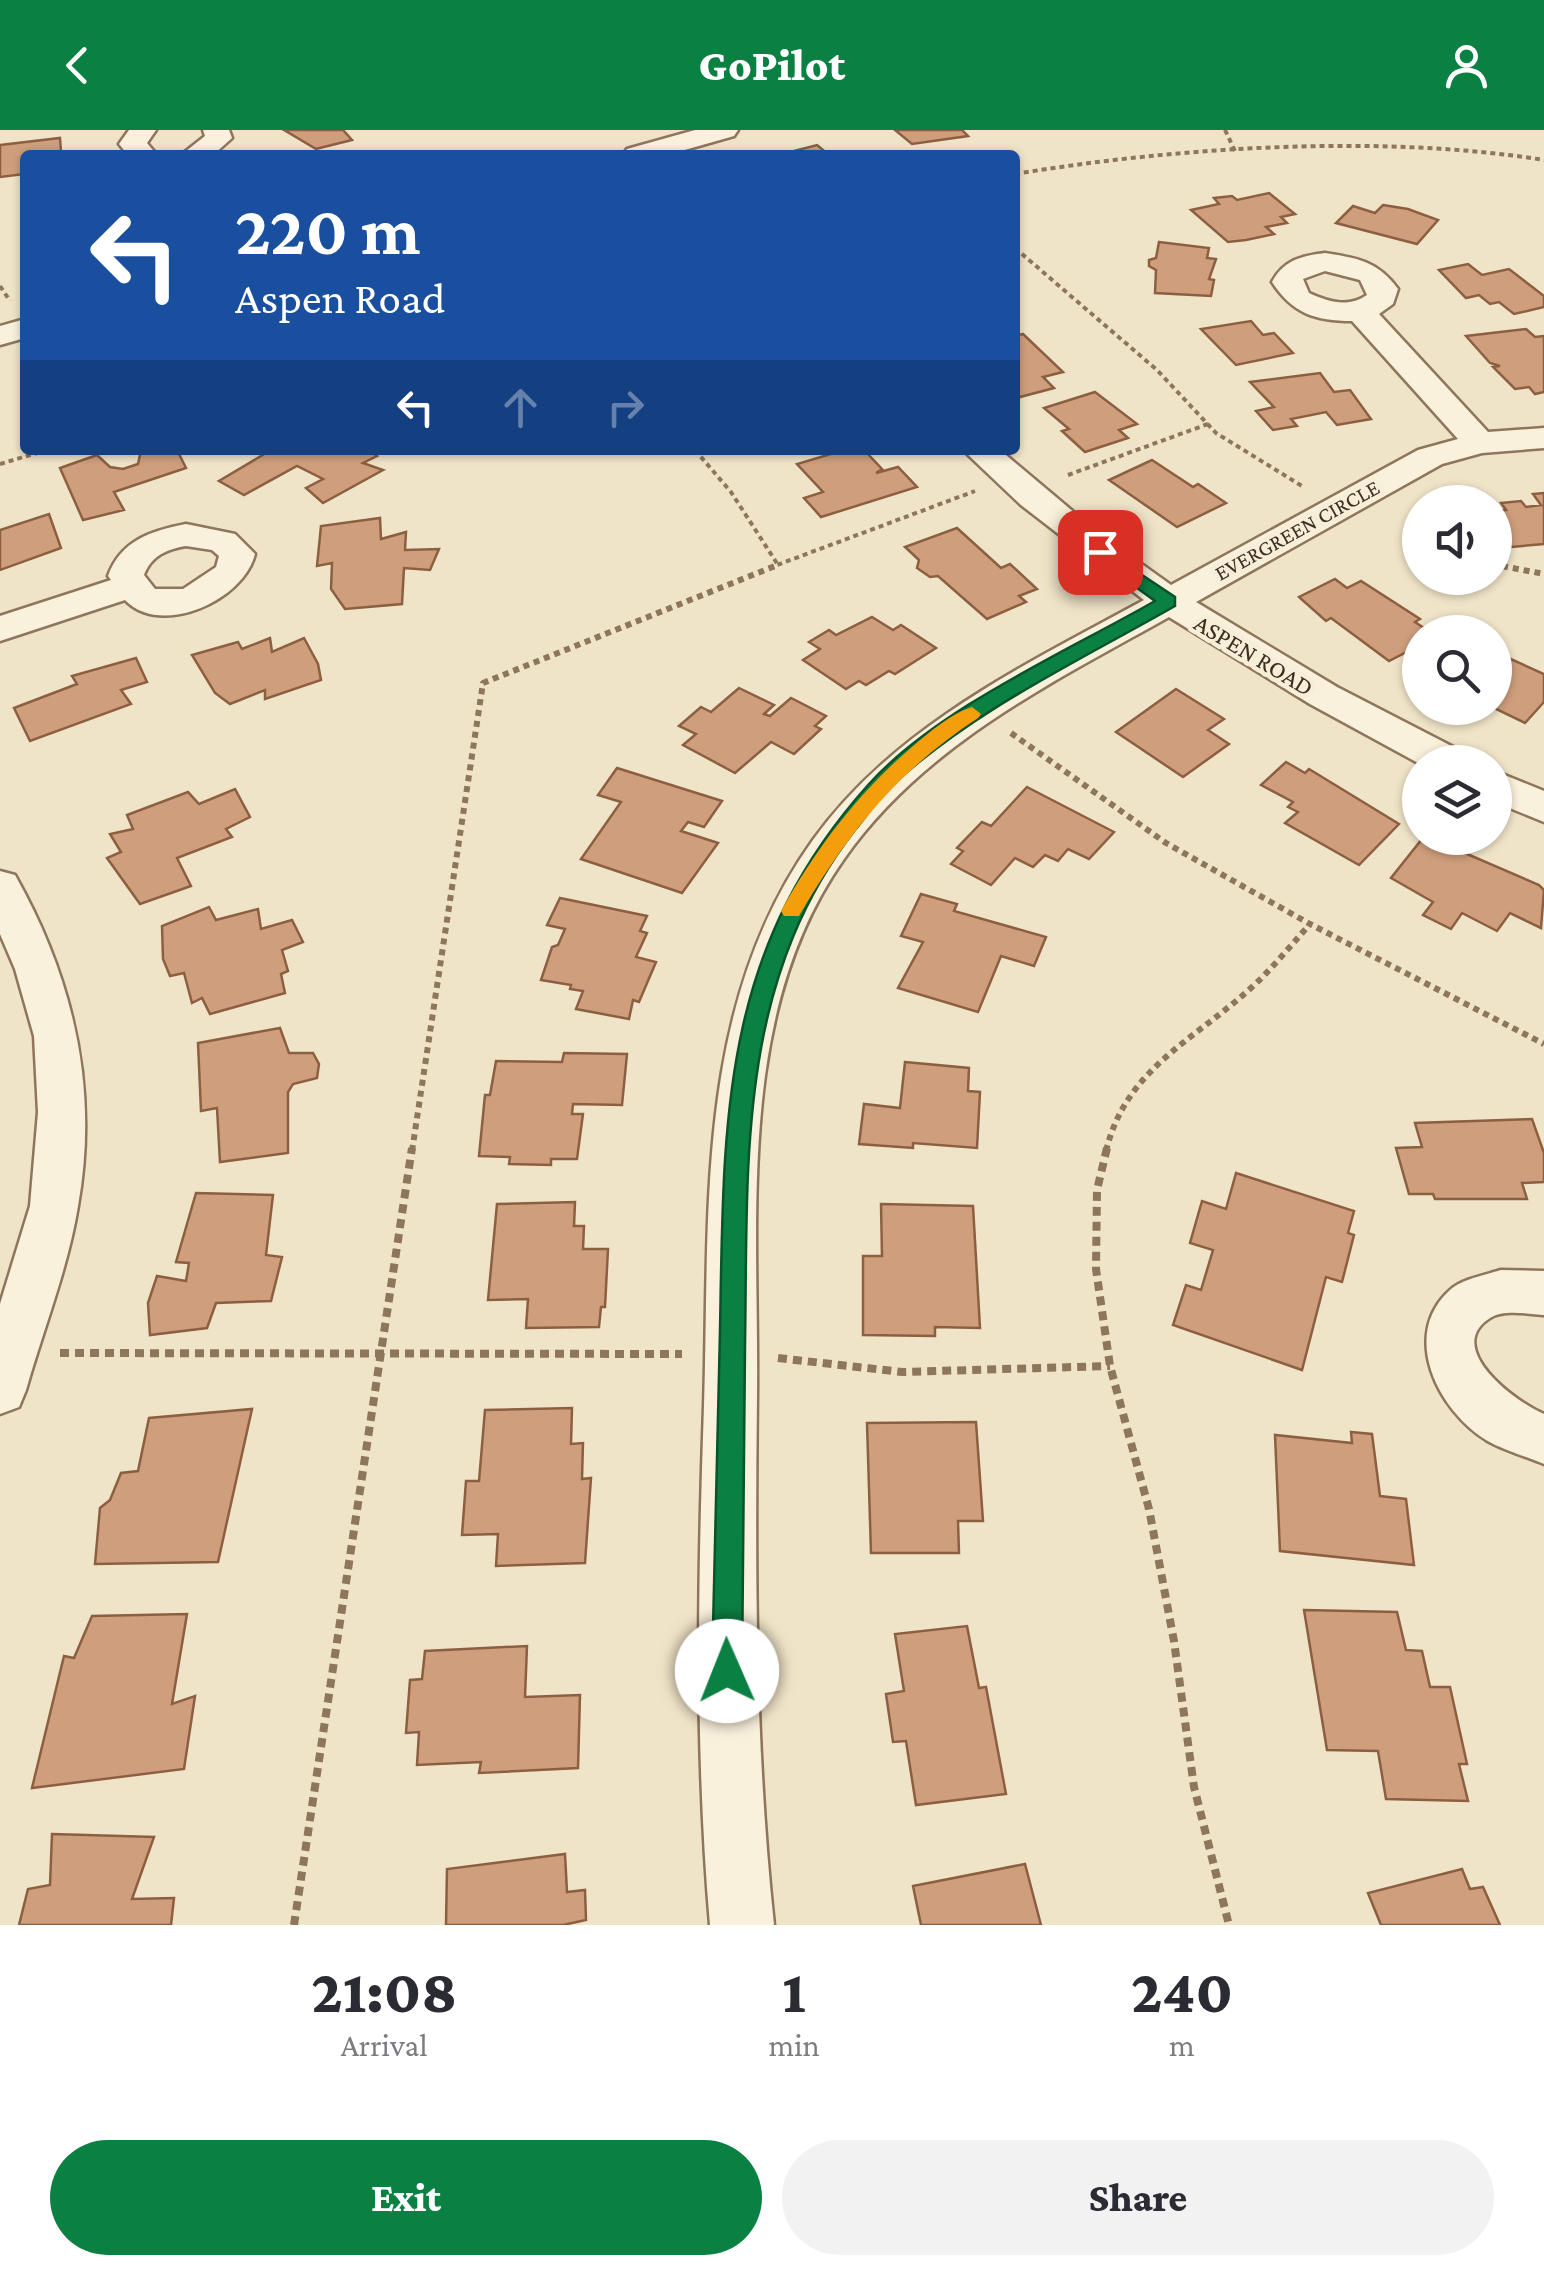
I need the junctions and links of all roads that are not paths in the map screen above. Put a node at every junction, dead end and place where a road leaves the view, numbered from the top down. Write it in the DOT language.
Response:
graph roads {
  1 [pos="144,130"];
  2 [pos="216,130"];
  3 [pos="725,130"];
  4 [pos="666,144"];
  5 [pos="139,150"];
  6 [pos="204,150"];
  7 [pos="1360,310"];
  8 [pos="1544,438"];
  9 [pos="1480,443"];
  10 [pos="985,455"];
  11 [pos="130,586"];
  12 [pos="1168,602"];
  13 [pos="0,629"];
  14 [pos="1418,745"];
  15 [pos="1512,794"];
  16 [pos="1544,808"];
  17 [pos="0,886"];
  18 [pos="1544,1293"];
  19 [pos="6,1372"];
  20 [pos="1544,1439"];
  21 [pos="742,1925"];
  1 -- 5 [label="street"];
  2 -- 6 [label="street"];
  3 -- 4 [label="street"];
  7 -- 9 [label="street"];
  8 -- 9 [label="street, EVERGREEN CIRCLE"];
  9 -- 12 [label="street, EVERGREEN CIRCLE"];
  10 -- 12 [label="street, ASPEN ROAD"];
  11 -- 13 [label="street"];
  12 -- 14 [label="street, ASPEN ROAD"];
  12 -- 21 [label="street, EVERGREEN CIRCLE"];
  15 -- 16 [label="street"];
  17 -- 19 [label="street"];
  18 -- 20 [label="street"];
}
